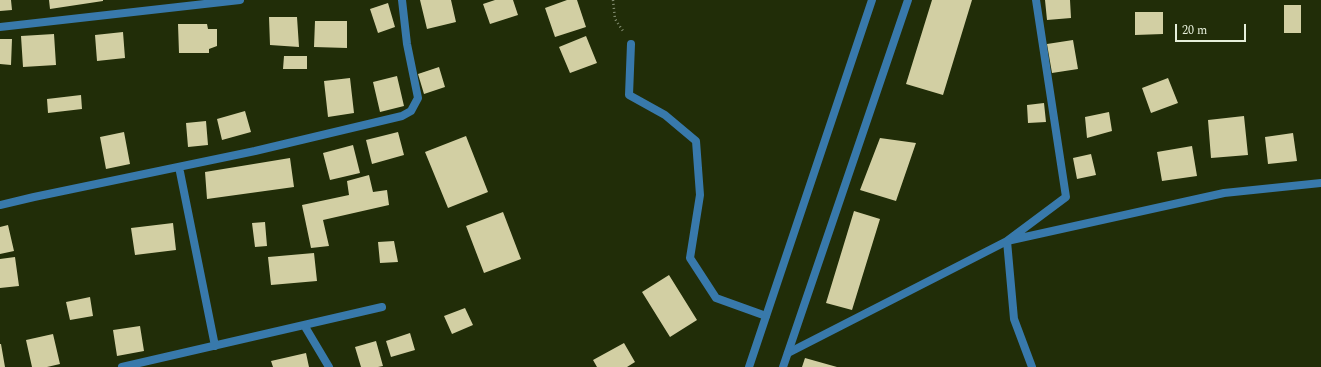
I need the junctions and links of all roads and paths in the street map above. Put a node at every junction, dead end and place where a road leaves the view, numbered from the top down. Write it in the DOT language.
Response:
graph roads {
  1 [pos="240,0"];
  2 [pos="402,0"];
  3 [pos="613,0"];
  4 [pos="872,0"];
  5 [pos="908,0"];
  6 [pos="1036,0"];
  7 [pos="0,27"];
  8 [pos="631,44"];
  9 [pos="178,167"];
  10 [pos="1321,183"];
  11 [pos="0,205"];
  12 [pos="1007,241"];
  13 [pos="382,307"];
  14 [pos="766,316"];
  15 [pos="304,325"];
  16 [pos="215,346"];
  17 [pos="788,353"];
  18 [pos="122,367"];
  19 [pos="329,367"];
  20 [pos="749,367"];
  21 [pos="783,367"];
  22 [pos="1032,367"];
  1 -- 7 [label="street"];
  2 -- 9 [label="street"];
  3 -- 8 [label="path"];
  4 -- 14 [label="street"];
  5 -- 17 [label="street"];
  6 -- 12 [label="street"];
  8 -- 14 [label="street"];
  9 -- 11 [label="street"];
  9 -- 16 [label="street"];
  10 -- 12 [label="street"];
  12 -- 17 [label="street"];
  12 -- 22 [label="street"];
  13 -- 15 [label="street"];
  14 -- 20 [label="street"];
  15 -- 16 [label="street"];
  15 -- 19 [label="street"];
  16 -- 18 [label="street"];
  17 -- 21 [label="street"];
}
